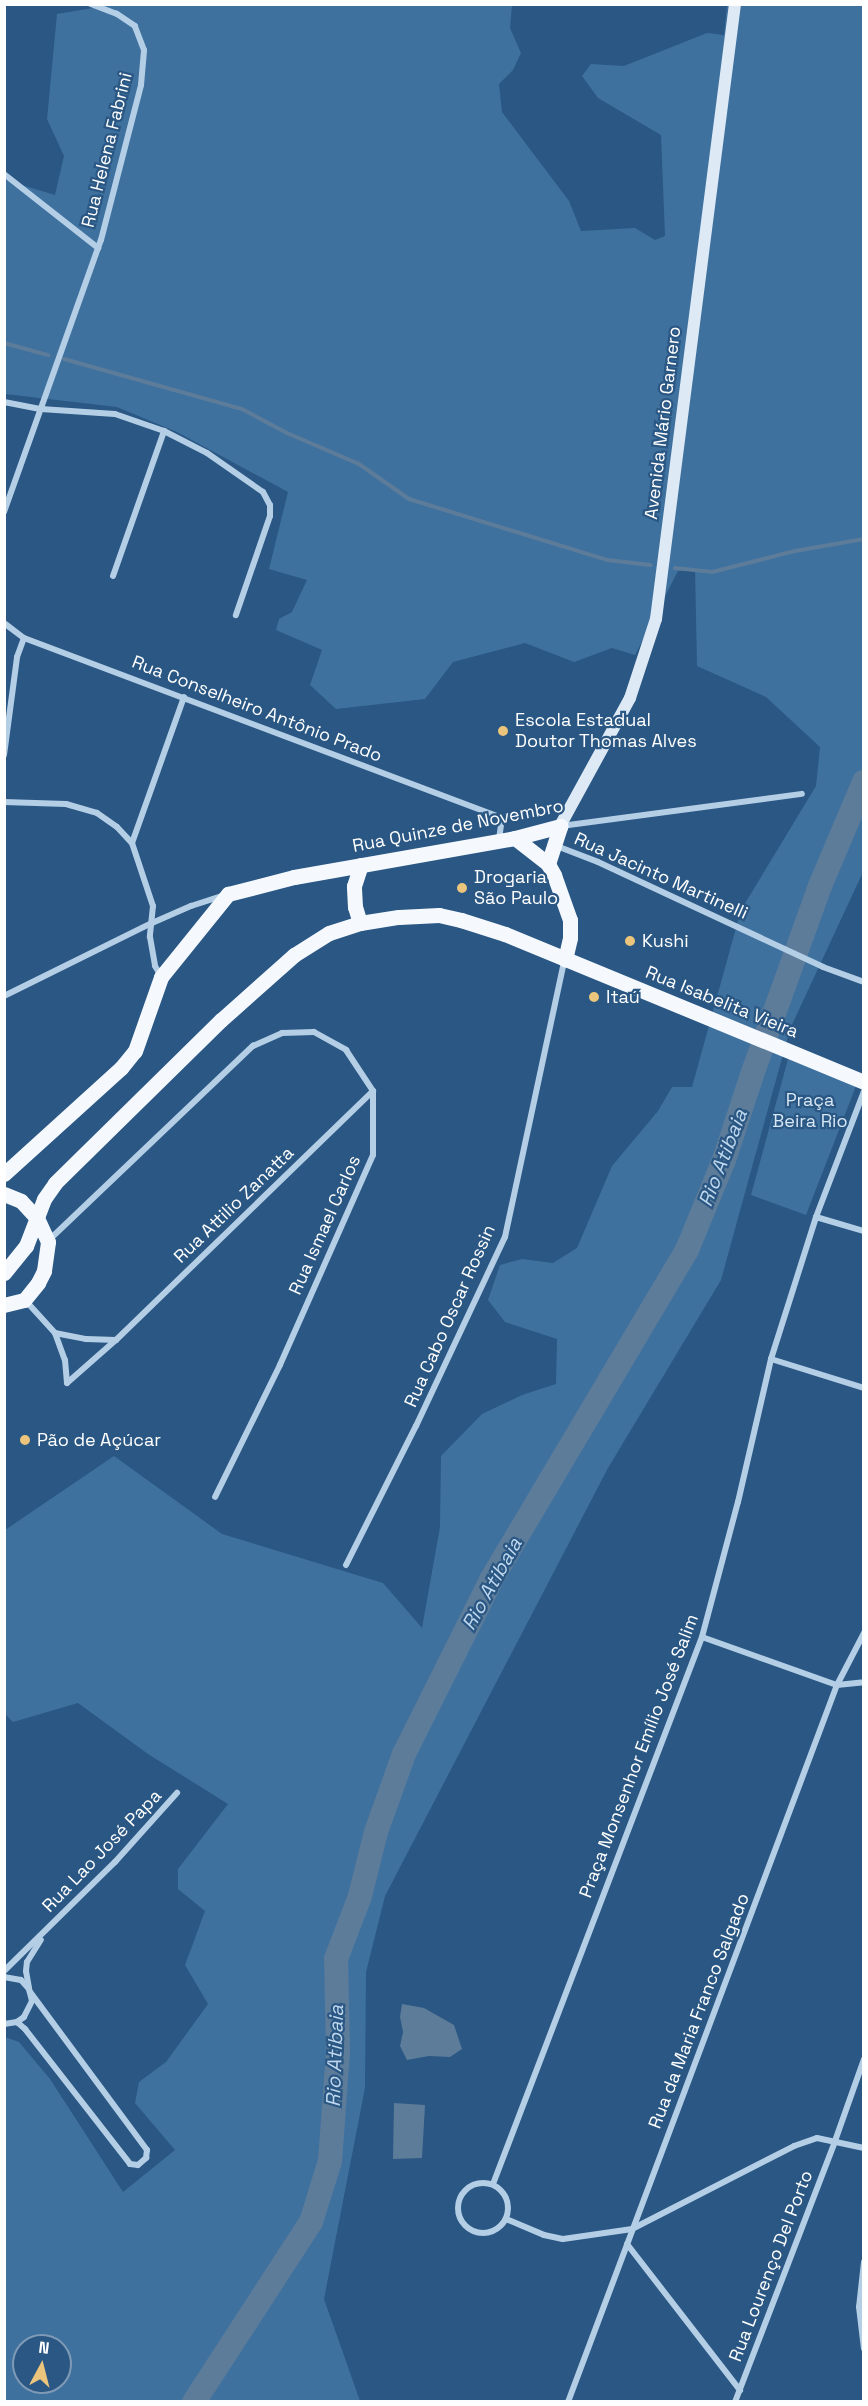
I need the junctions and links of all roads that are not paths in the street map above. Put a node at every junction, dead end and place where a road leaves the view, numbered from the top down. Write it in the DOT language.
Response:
graph roads {
  1 [pos="91,4"];
  2 [pos="735,4"];
  3 [pos="4,174"];
  4 [pos="98,248"];
  5 [pos="4,402"];
  6 [pos="41,409"];
  7 [pos="164,431"];
  8 [pos="4,513"];
  9 [pos="113,576"];
  10 [pos="236,615"];
  11 [pos="4,623"];
  12 [pos="24,638"];
  13 [pos="184,697"];
  14 [pos="4,755"];
  15 [pos="802,795"];
  16 [pos="4,802"];
  17 [pos="560,826"];
  18 [pos="515,838"];
  19 [pos="499,840"];
  20 [pos="132,843"];
  21 [pos="554,845"];
  22 [pos="548,864"];
  23 [pos="361,865"];
  24 [pos="228,894"];
  25 [pos="152,923"];
  26 [pos="360,923"];
  27 [pos="565,959"];
  28 [pos="161,976"];
  29 [pos="864,982"];
  30 [pos="4,996"];
  31 [pos="864,1082"];
  32 [pos="374,1091"];
  33 [pos="864,1091"];
  34 [pos="4,1174"];
  35 [pos="4,1194"];
  36 [pos="816,1217"];
  37 [pos="37,1218"];
  38 [pos="864,1231"];
  39 [pos="48,1242"];
  40 [pos="4,1274"];
  41 [pos="24,1300"];
  42 [pos="4,1305"];
  43 [pos="55,1333"];
  44 [pos="116,1340"];
  45 [pos="771,1359"];
  46 [pos="864,1388"];
  47 [pos="215,1497"];
  48 [pos="346,1565"];
  49 [pos="864,1633"];
  50 [pos="702,1637"];
  51 [pos="864,1682"];
  52 [pos="837,1685"];
  53 [pos="177,1793"];
  54 [pos="48,1929"];
  55 [pos="4,1971"];
  56 [pos="4,1977"];
  57 [pos="29,1991"];
  58 [pos="16,2022"];
  59 [pos="4,2024"];
  60 [pos="864,2059"];
  61 [pos="835,2141"];
  62 [pos="864,2148"];
  63 [pos="493,2184"];
  64 [pos="506,2219"];
  65 [pos="632,2229"];
  66 [pos="627,2244"];
  67 [pos="864,2262"];
  68 [pos="864,2349"];
  69 [pos="740,2390"];
  70 [pos="568,2402"];
  71 [pos="735,2402"];
  1 -- 4 [label="street, Rua Helena Fabrini"];
  2 -- 17 [label="main road, Avenida Mário Garnero"];
  3 -- 4 [label="street, Rua Helena Fabrini"];
  4 -- 6 [label="street"];
  5 -- 6 [label="street"];
  6 -- 7 [label="street"];
  6 -- 8 [label="street"];
  7 -- 9 [label="street"];
  7 -- 10 [label="street"];
  11 -- 12 [label="street, Rua Conselheiro Antônio Prado"];
  12 -- 13 [label="street, Rua Conselheiro Antônio Prado"];
  12 -- 14 [label="street"];
  13 -- 19 [label="street, Rua Conselheiro Antônio Prado"];
  13 -- 20 [label="street"];
  15 -- 17 [label="street, Rua Quinze de Novembro"];
  16 -- 20 [label="street"];
  17 -- 18 [label="main road, Rua Quinze de Novembro"];
  17 -- 21 [label="main road"];
  18 -- 19 [label="main road, Rua Quinze de Novembro"];
  18 -- 22 [label="main road"];
  19 -- 23 [label="main road, Rua Quinze de Novembro"];
  20 -- 25 [label="street"];
  21 -- 22 [label="main road"];
  21 -- 29 [label="street, Rua Jacinto Martinelli"];
  22 -- 27 [label="main road"];
  23 -- 24 [label="main road, Rua Quinze de Novembro"];
  23 -- 26 [label="main road"];
  24 -- 25 [label="street"];
  24 -- 28 [label="main road"];
  25 -- 28 [label="street"];
  25 -- 30 [label="street"];
  26 -- 27 [label="main road, Rua Isabelita Vieira"];
  26 -- 37 [label="main road, Rua Isabelita Vieira"];
  27 -- 31 [label="main road, Rua Isabelita Vieira"];
  27 -- 48 [label="street, Rua Cabo Oscar Rossin"];
  28 -- 34 [label="main road"];
  32 -- 39 [label="street"];
  32 -- 44 [label="street, Rua Attilio Zanatta"];
  32 -- 47 [label="street, Rua Ismael Carlos"];
  33 -- 36 [label="street, Praça Monsenhor Emílio José Salim"];
  35 -- 37 [label="main road"];
  36 -- 38 [label="street"];
  36 -- 45 [label="street, Praça Monsenhor Emílio José Salim"];
  37 -- 39 [label="main road"];
  37 -- 40 [label="main road, Rua Isabelita Vieira"];
  39 -- 41 [label="main road"];
  41 -- 42 [label="main road"];
  41 -- 43 [label="street"];
  43 -- 44 [label="street"];
  43 -- 44 [label="street, Rua Attilio Zanatta"];
  45 -- 46 [label="street"];
  45 -- 50 [label="street, Praça Monsenhor Emílio José Salim"];
  49 -- 52 [label="street, Rua da Maria Franco Salgado"];
  50 -- 52 [label="street"];
  50 -- 63 [label="street, Praça Monsenhor Emílio José Salim"];
  51 -- 52 [label="street"];
  52 -- 65 [label="street, Rua da Maria Franco Salgado"];
  53 -- 54 [label="street, Rua Lao José Papa"];
  54 -- 55 [label="street, Rua Lao José Papa"];
  54 -- 57 [label="street, Rua Lao José Papa"];
  56 -- 57 [label="street"];
  57 -- 58 [label="street"];
  57 -- 58 [label="street"];
  58 -- 59 [label="street"];
  60 -- 61 [label="street, Rua Lourenço Del Porto"];
  61 -- 62 [label="street"];
  61 -- 65 [label="street"];
  61 -- 69 [label="street, Rua Lourenço Del Porto"];
  63 -- 64 [label="street"];
  63 -- 64 [label="street"];
  64 -- 65 [label="street"];
  65 -- 66 [label="street, Rua da Maria Franco Salgado"];
  66 -- 69 [label="street"];
  66 -- 70 [label="street, Rua da Maria Franco Salgado"];
  67 -- 68 [label="street"];
  69 -- 71 [label="street, Rua Lourenço Del Porto"];
}
